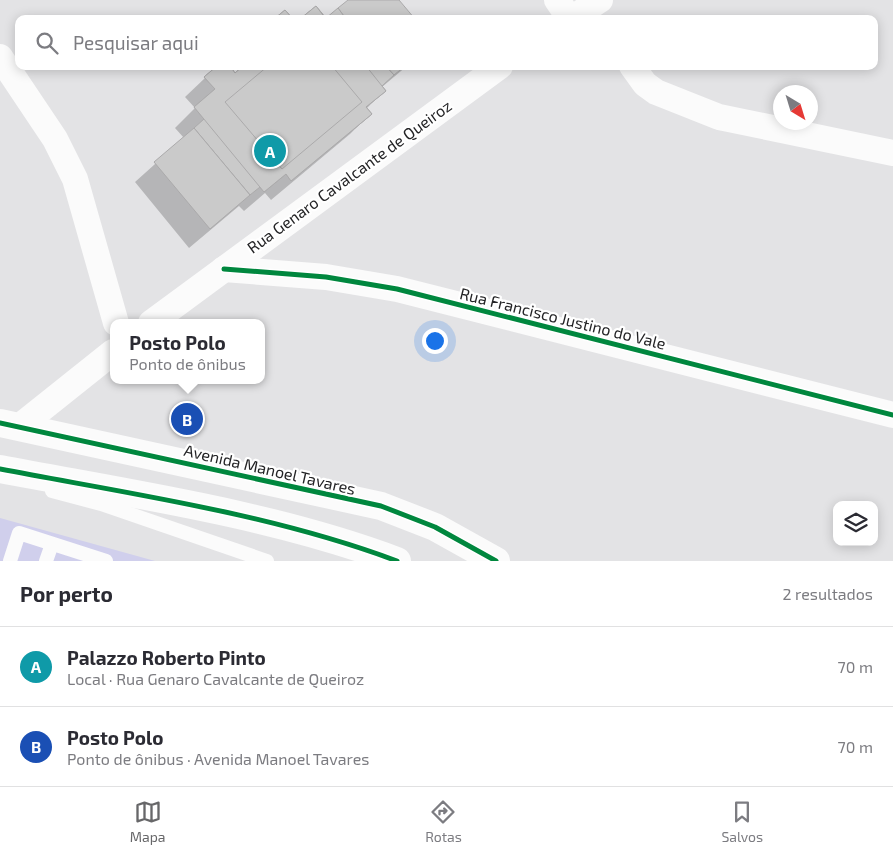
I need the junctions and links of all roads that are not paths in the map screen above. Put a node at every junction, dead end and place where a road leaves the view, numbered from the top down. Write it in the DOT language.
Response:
graph roads {
  1 [pos="557,0"];
  2 [pos="599,7"];
  3 [pos="568,15"];
  4 [pos="580,15"];
  5 [pos="0,57"];
  6 [pos="495,70"];
  7 [pos="635,70"];
  8 [pos="893,153"];
  9 [pos="224,269"];
  10 [pos="115,319"];
  11 [pos="156,319"];
  12 [pos="110,354"];
  13 [pos="893,415"];
  14 [pos="10,425"];
  15 [pos="0,469"];
  16 [pos="0,478"];
  17 [pos="278,483"];
  18 [pos="267,523"];
  19 [pos="52,544"];
  20 [pos="10,561"];
  21 [pos="46,561"];
  22 [pos="106,561"];
  23 [pos="267,561"];
  24 [pos="396,561"];
  25 [pos="496,561"];
  1 -- 3 [label="street"];
  2 -- 4 [label="street"];
  5 -- 10 [label="street"];
  6 -- 9 [label="street, Rua Genaro Cavalcante de Queiroz"];
  7 -- 8 [label="street"];
  9 -- 11 [label="street, Rua Genaro Cavalcante de Queiroz"];
  9 -- 13 [label="street, Rua Francisco Justino do Vale"];
  12 -- 14 [label="street"];
  14 -- 17 [label="main road, Avenida Manoel Tavares"];
  15 -- 18 [label="main road"];
  16 -- 23 [label="lane"];
  17 -- 18 [label="main road"];
  17 -- 25 [label="main road, Avenida Manoel Tavares"];
  18 -- 24 [label="main road"];
  19 -- 20 [label="lane"];
  19 -- 21 [label="lane"];
  19 -- 22 [label="lane"];
}
